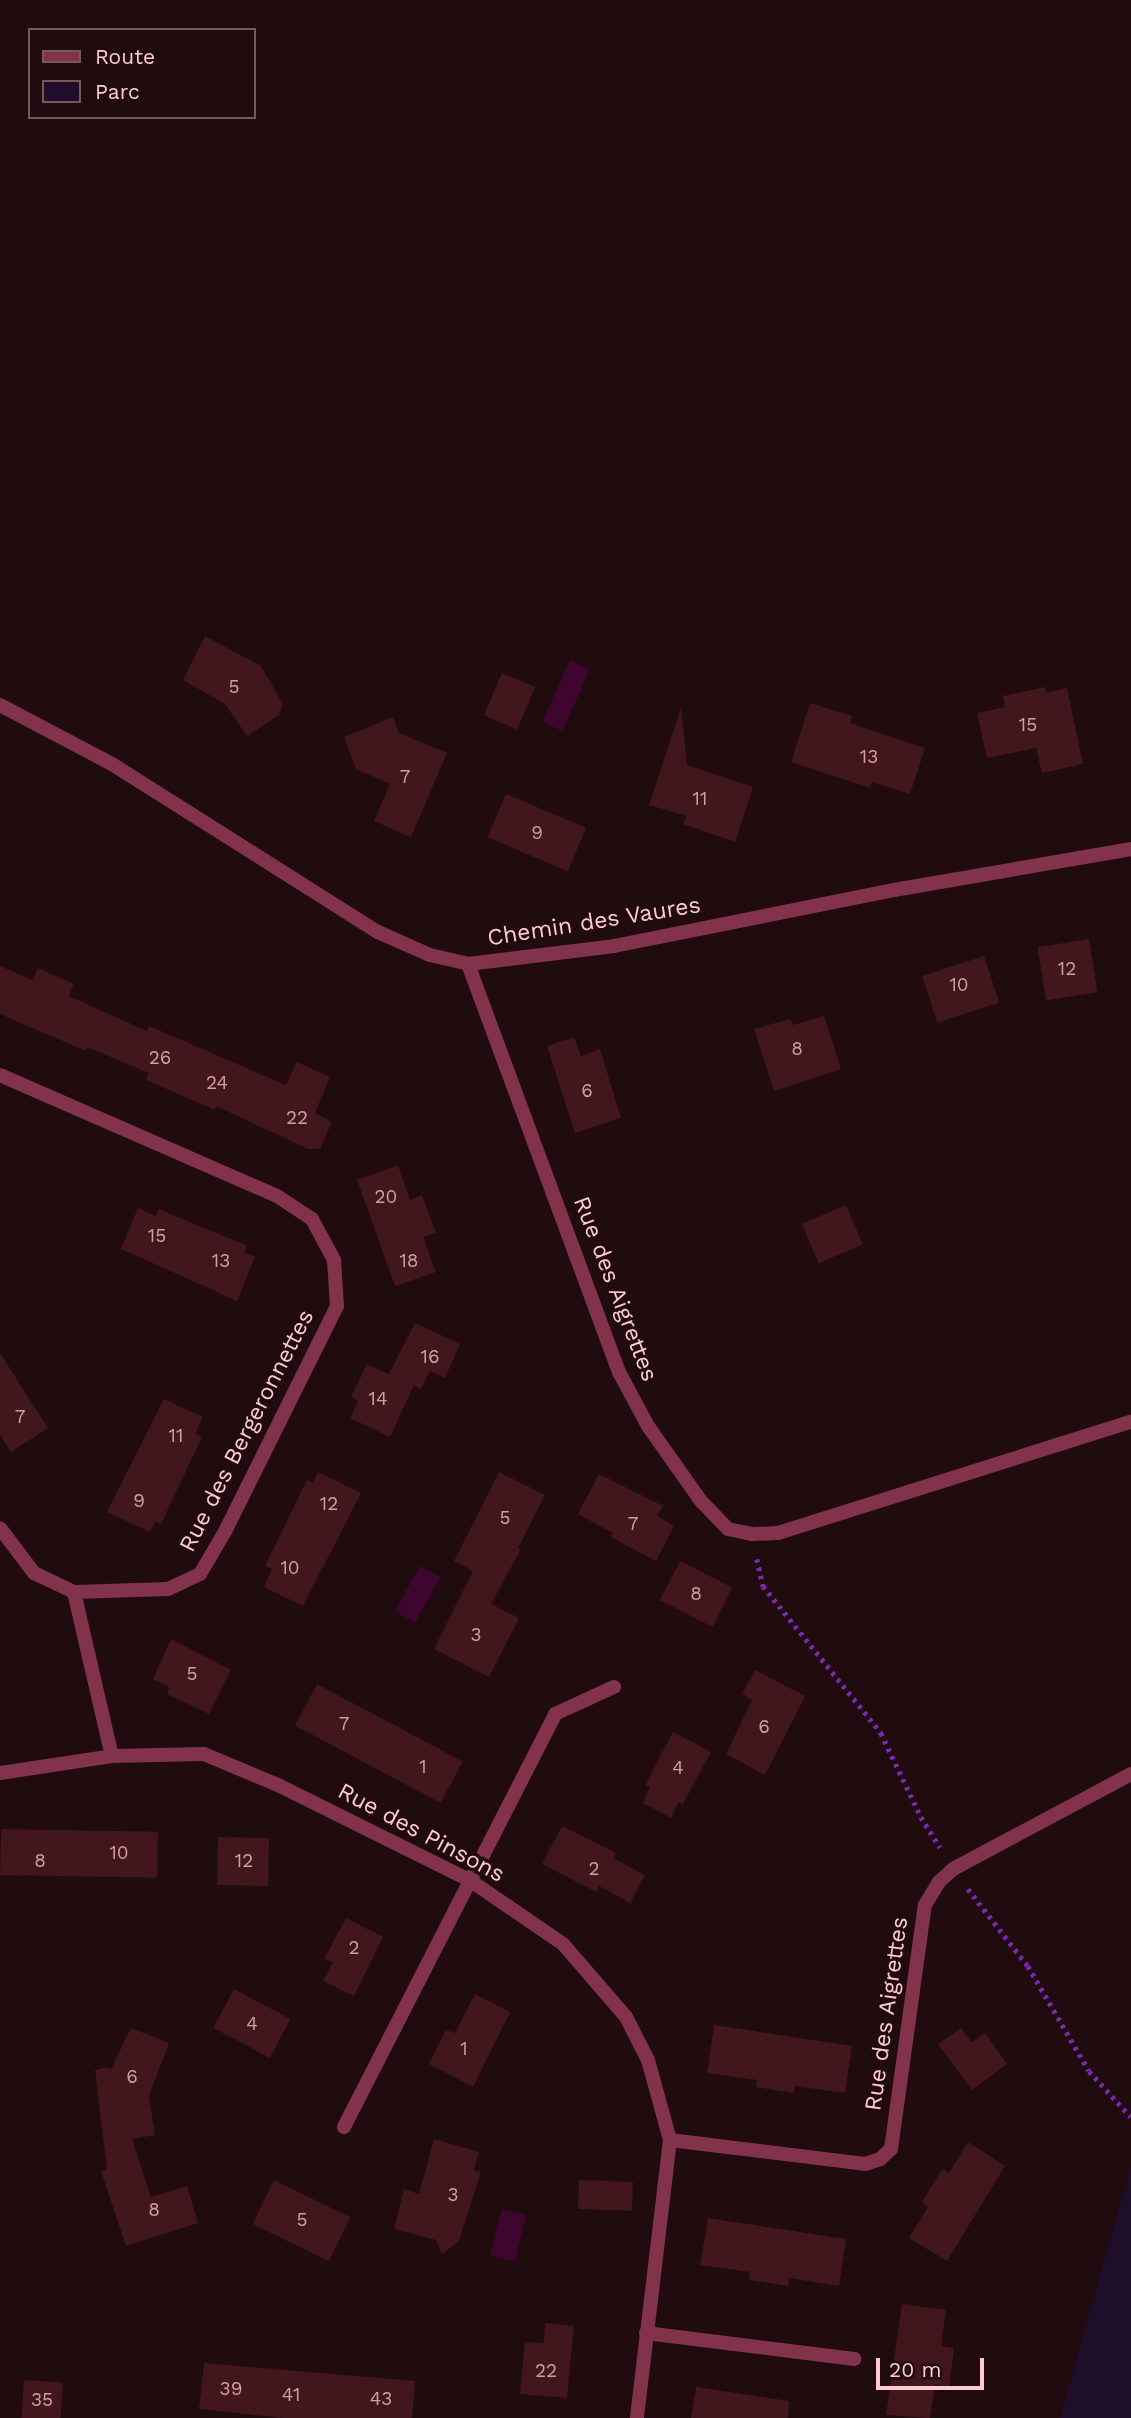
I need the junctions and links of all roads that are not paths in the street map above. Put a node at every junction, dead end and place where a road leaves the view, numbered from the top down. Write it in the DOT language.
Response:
graph roads {
  1 [pos="0,705"];
  2 [pos="1131,849"];
  3 [pos="468,964"];
  4 [pos="0,1075"];
  5 [pos="1131,1422"];
  6 [pos="0,1528"];
  7 [pos="74,1592"];
  8 [pos="614,1688"];
  9 [pos="113,1756"];
  10 [pos="0,1773"];
  11 [pos="1131,1774"];
  12 [pos="471,1881"];
  13 [pos="344,2127"];
  14 [pos="670,2140"];
  15 [pos="646,2333"];
  16 [pos="854,2359"];
  17 [pos="637,2418"];
  1 -- 3 [label="street, Chemin des Vaures"];
  2 -- 3 [label="street, Chemin des Vaures"];
  3 -- 5 [label="street, Rue des Aigrettes"];
  4 -- 7 [label="street, Rue des Bergeronnettes"];
  6 -- 7 [label="street, Rue des Bergeronnettes"];
  7 -- 9 [label="street"];
  8 -- 12 [label="street"];
  9 -- 10 [label="street, Rue des Pinsons"];
  9 -- 12 [label="street, Rue des Pinsons"];
  11 -- 14 [label="street, Rue des Aigrettes"];
  12 -- 13 [label="street"];
  12 -- 14 [label="street, Rue des Pinsons"];
  14 -- 15 [label="street, Rue des Pinsons"];
  15 -- 16 [label="street"];
  15 -- 17 [label="street, Rue des Pinsons"];
}
